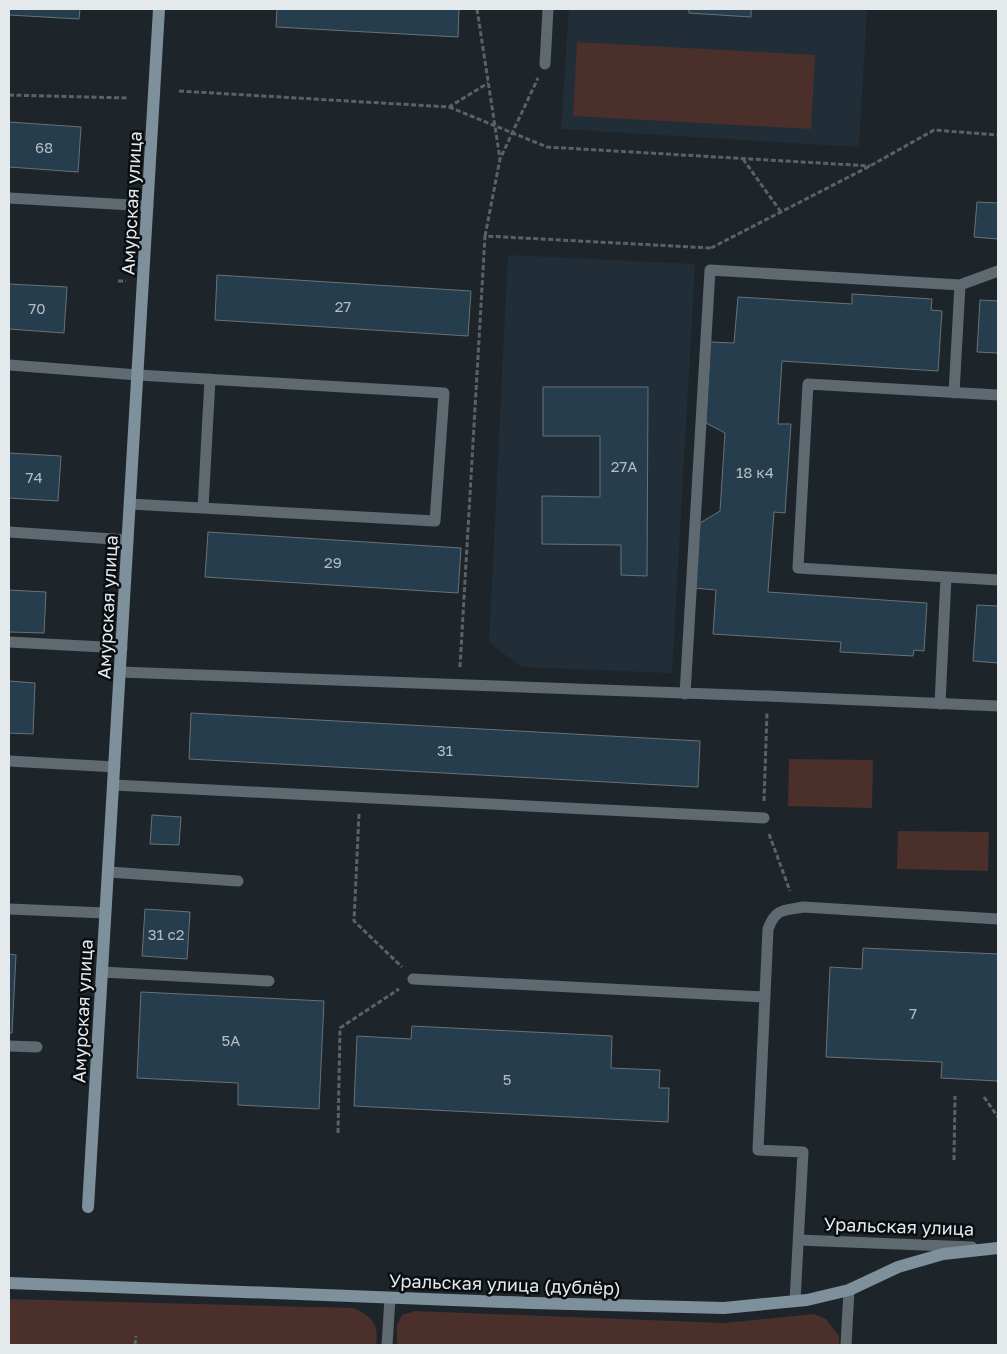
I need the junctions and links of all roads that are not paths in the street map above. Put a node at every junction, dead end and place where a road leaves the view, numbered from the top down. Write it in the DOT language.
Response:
graph roads {
  1 [pos="159,9"];
  2 [pos="548,9"];
  3 [pos="545,64"];
  4 [pos="9,198"];
  5 [pos="148,206"];
  6 [pos="998,271"];
  7 [pos="960,285"];
  8 [pos="9,365"];
  9 [pos="138,375"];
  10 [pos="210,379"];
  11 [pos="954,393"];
  12 [pos="998,395"];
  13 [pos="130,504"];
  14 [pos="203,508"];
  15 [pos="9,532"];
  16 [pos="128,540"];
  17 [pos="946,577"];
  18 [pos="998,580"];
  19 [pos="9,642"];
  20 [pos="122,648"];
  21 [pos="120,672"];
  22 [pos="685,694"];
  23 [pos="940,704"];
  24 [pos="998,706"];
  25 [pos="9,761"];
  26 [pos="115,767"];
  27 [pos="114,785"];
  28 [pos="764,818"];
  29 [pos="109,872"];
  30 [pos="238,881"];
  31 [pos="9,909"];
  32 [pos="105,913"];
  33 [pos="998,919"];
  34 [pos="102,972"];
  35 [pos="413,979"];
  36 [pos="269,981"];
  37 [pos="765,997"];
  38 [pos="9,1046"];
  39 [pos="36,1047"];
  40 [pos="88,1207"];
  41 [pos="798,1240"];
  42 [pos="995,1248"];
  43 [pos="9,1283"];
  44 [pos="849,1290"];
  45 [pos="390,1298"];
  46 [pos="796,1301"];
  47 [pos="387,1345"];
  48 [pos="846,1345"];
  1 -- 5 [label="street, Амурская улица"];
  2 -- 3 [label="lane"];
  4 -- 5 [label="lane"];
  5 -- 9 [label="street, Амурская улица"];
  6 -- 7 [label="lane"];
  7 -- 11 [label="lane"];
  7 -- 22 [label="lane"];
  8 -- 9 [label="lane"];
  9 -- 10 [label="lane"];
  9 -- 13 [label="street, Амурская улица"];
  10 -- 14 [label="lane"];
  10 -- 14 [label="lane"];
  11 -- 12 [label="lane"];
  11 -- 17 [label="lane"];
  13 -- 14 [label="lane"];
  13 -- 16 [label="street, Амурская улица"];
  15 -- 16 [label="lane"];
  16 -- 20 [label="street, Амурская улица"];
  17 -- 18 [label="lane"];
  17 -- 23 [label="lane"];
  19 -- 20 [label="lane"];
  20 -- 21 [label="street, Амурская улица"];
  21 -- 22 [label="lane"];
  21 -- 26 [label="street, Амурская улица"];
  22 -- 23 [label="lane"];
  23 -- 24 [label="lane"];
  25 -- 26 [label="lane"];
  26 -- 27 [label="street, Амурская улица"];
  27 -- 28 [label="lane"];
  27 -- 29 [label="street, Амурская улица"];
  29 -- 30 [label="lane"];
  29 -- 32 [label="street, Амурская улица"];
  31 -- 32 [label="lane"];
  32 -- 34 [label="street, Амурская улица"];
  33 -- 37 [label="lane"];
  34 -- 36 [label="lane"];
  34 -- 40 [label="street, Амурская улица"];
  35 -- 37 [label="lane"];
  37 -- 41 [label="lane"];
  38 -- 39 [label="lane"];
  41 -- 42 [label="lane, Уральская улица"];
  41 -- 46 [label="lane"];
  42 -- 44 [label="street, Уральская улица (дублёр)"];
  43 -- 45 [label="street, Уральская улица (дублёр)"];
  44 -- 46 [label="street, Уральская улица (дублёр)"];
  44 -- 48 [label="lane"];
  45 -- 46 [label="street, Уральская улица (дублёр)"];
  45 -- 47 [label="lane"];
}
